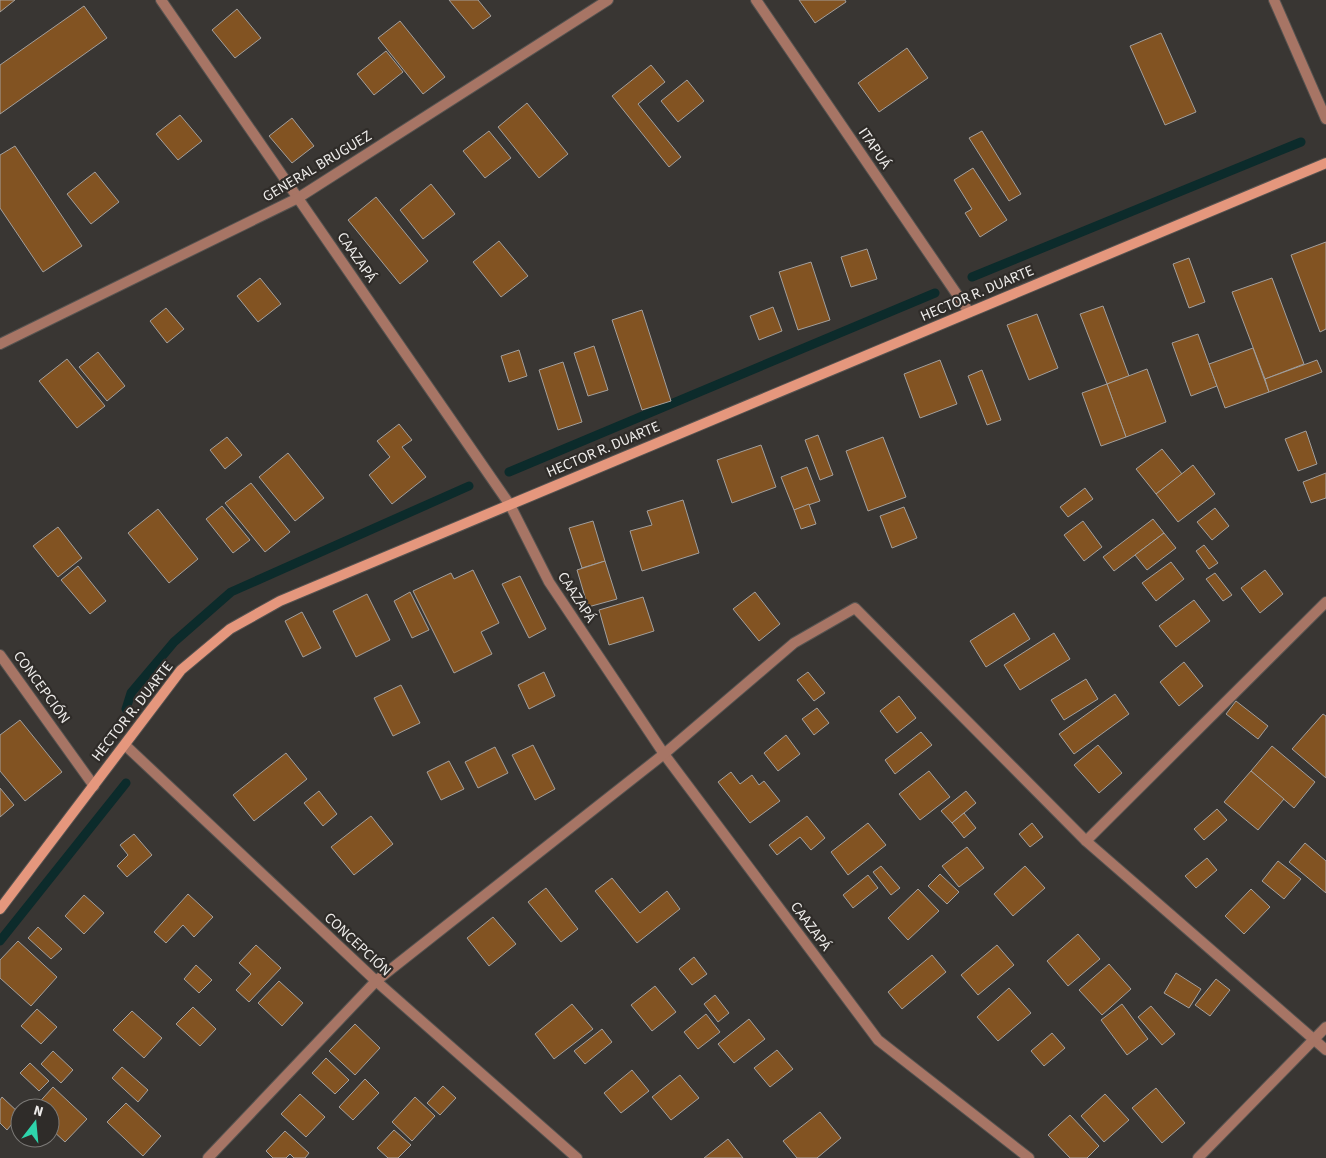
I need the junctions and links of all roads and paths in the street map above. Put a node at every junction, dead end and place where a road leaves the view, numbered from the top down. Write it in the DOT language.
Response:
graph roads {
  1 [pos="161,0"];
  2 [pos="608,0"];
  3 [pos="756,0"];
  4 [pos="1274,0"];
  5 [pos="1326,119"];
  6 [pos="1326,163"];
  7 [pos="298,198"];
  8 [pos="969,312"];
  9 [pos="0,344"];
  10 [pos="510,505"];
  11 [pos="1326,602"];
  12 [pos="0,655"];
  13 [pos="125,745"];
  14 [pos="664,754"];
  15 [pos="94,786"];
  16 [pos="1086,841"];
  17 [pos="0,909"];
  18 [pos="376,981"];
  19 [pos="1326,1027"];
  20 [pos="1313,1040"];
  21 [pos="1326,1050"];
  22 [pos="208,1158"];
  23 [pos="577,1158"];
  24 [pos="1029,1158"];
  25 [pos="1198,1158"];
  1 -- 7 [label="street, CAAZAPÁ"];
  2 -- 7 [label="street, GENERAL BRUGUEZ"];
  3 -- 8 [label="street, ITAPUÁ"];
  4 -- 5 [label="street"];
  6 -- 8 [label="street, HECTOR R. DUARTE"];
  7 -- 9 [label="street, GENERAL BRUGUEZ"];
  7 -- 10 [label="street, CAAZAPÁ"];
  8 -- 10 [label="street, HECTOR R. DUARTE"];
  10 -- 13 [label="street, HECTOR R. DUARTE"];
  10 -- 14 [label="street, CAAZAPÁ"];
  11 -- 16 [label="street"];
  12 -- 15 [label="street, CONCEPCIÓN"];
  13 -- 15 [label="street, HECTOR R. DUARTE"];
  13 -- 18 [label="street, CONCEPCIÓN"];
  14 -- 16 [label="street"];
  14 -- 18 [label="street"];
  14 -- 24 [label="street, CAAZAPÁ"];
  15 -- 17 [label="street, HECTOR R. DUARTE"];
  16 -- 20 [label="street"];
  18 -- 22 [label="street"];
  18 -- 23 [label="street, CONCEPCIÓN"];
  19 -- 20 [label="street"];
  20 -- 21 [label="street"];
  20 -- 25 [label="street"];
}
